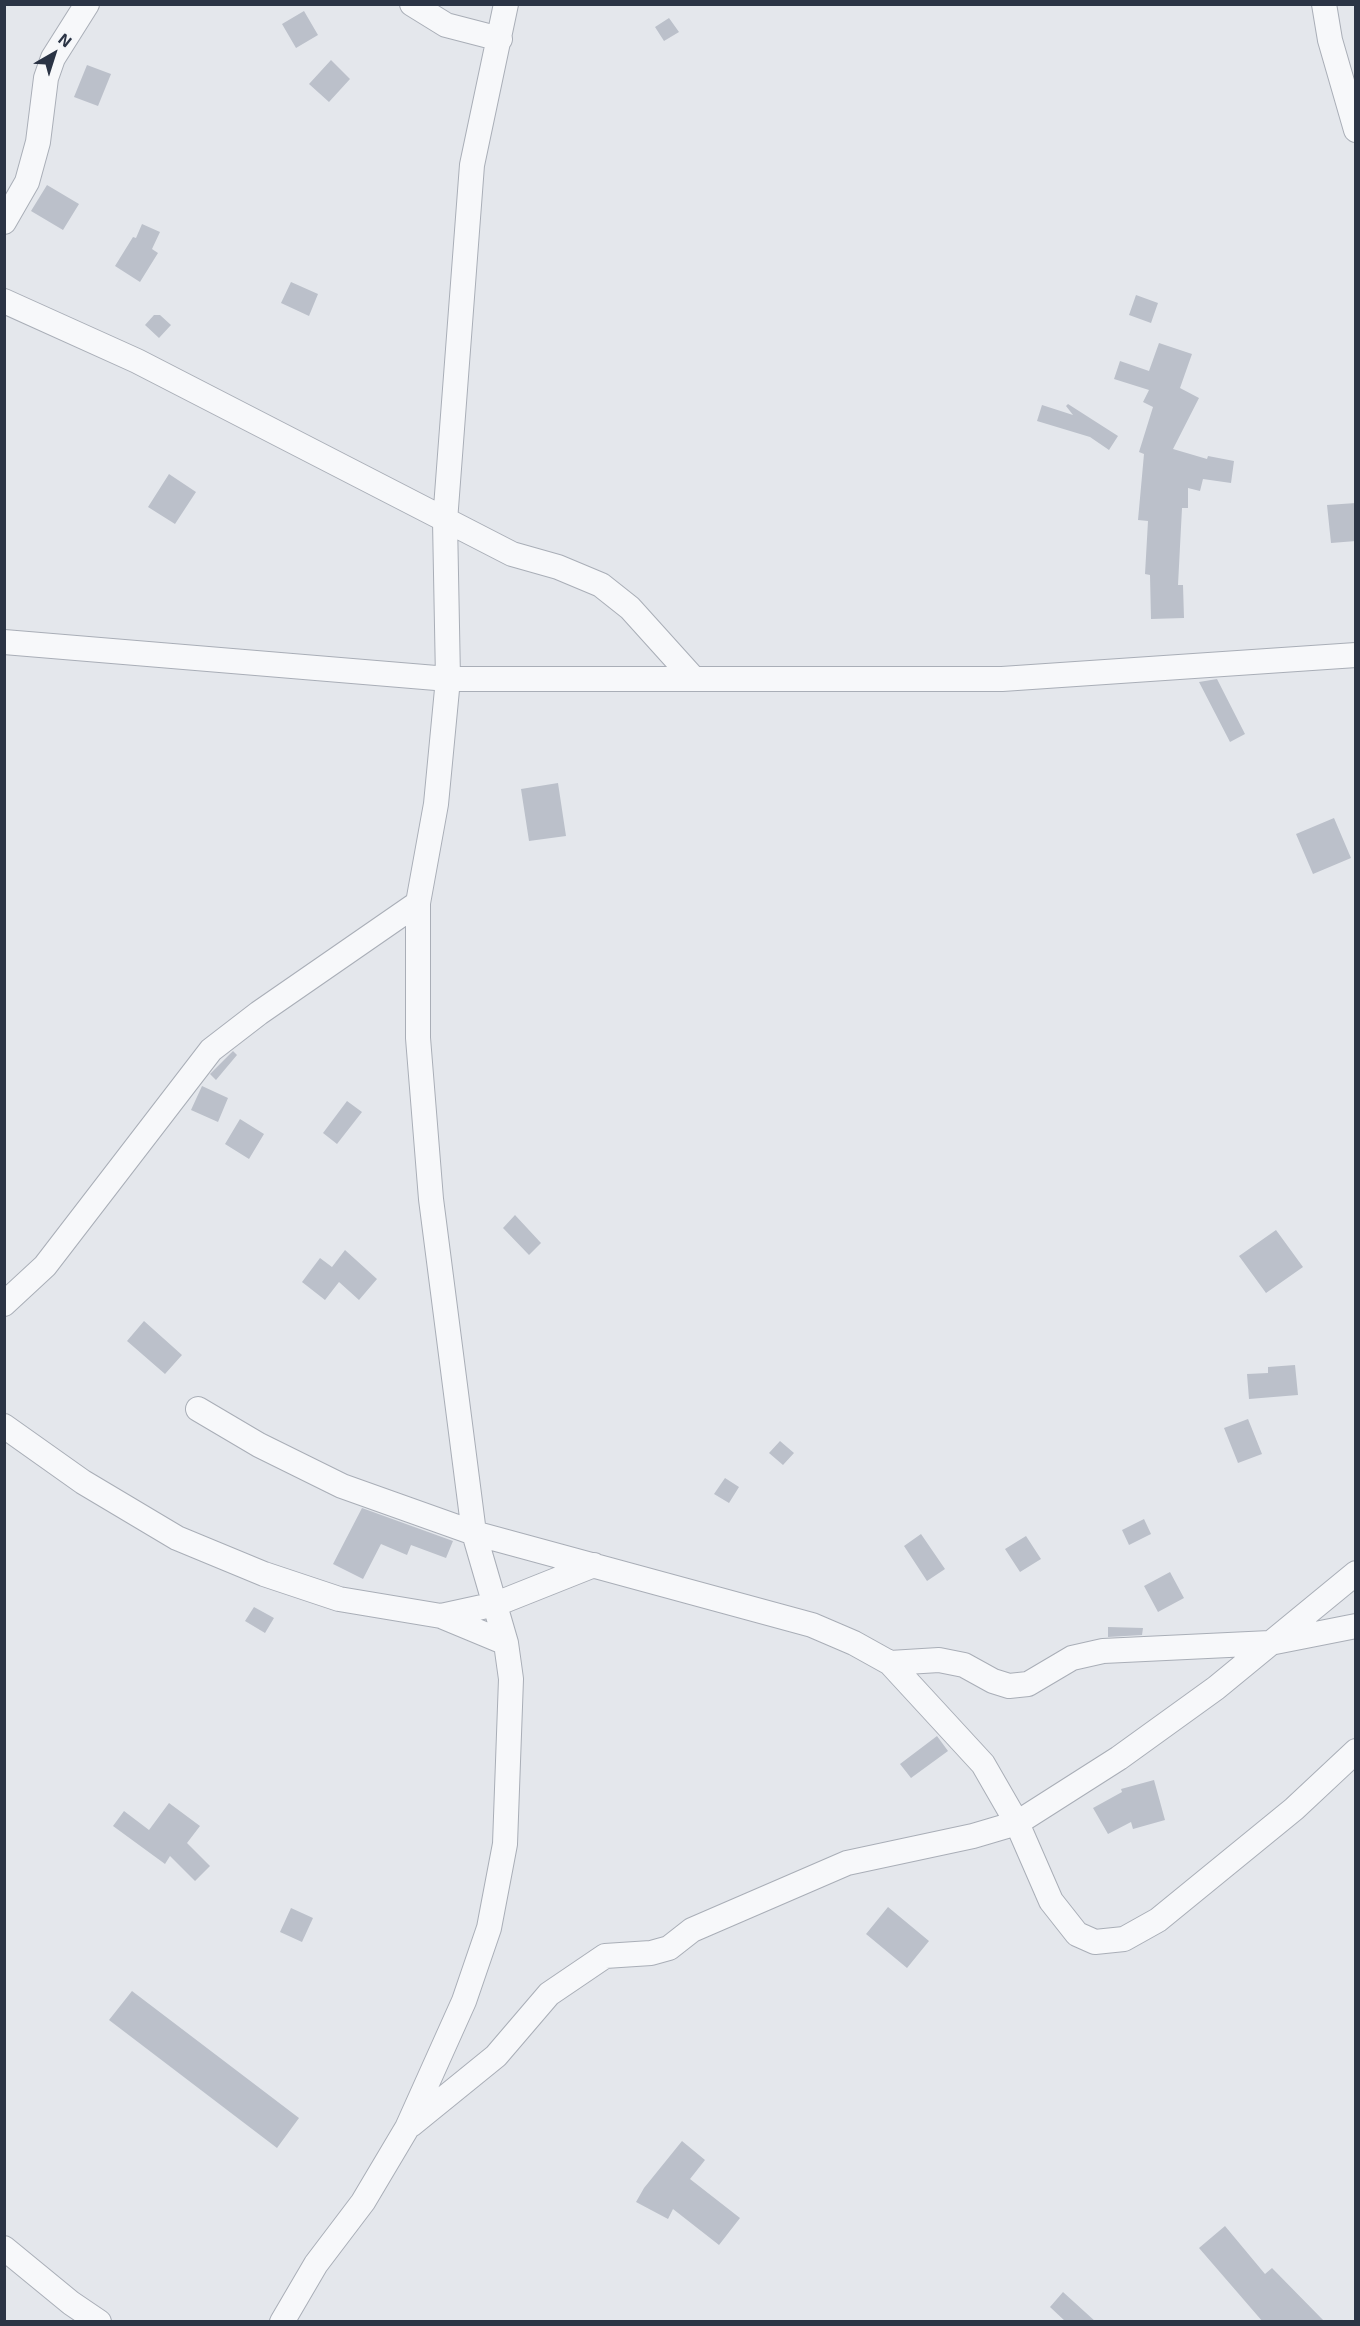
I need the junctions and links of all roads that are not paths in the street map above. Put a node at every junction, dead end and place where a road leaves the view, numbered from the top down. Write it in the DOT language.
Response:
graph roads {
  1 [pos="87,4"];
  2 [pos="412,4"];
  3 [pos="506,4"];
  4 [pos="1324,4"];
  5 [pos="500,39"];
  6 [pos="1356,130"];
  7 [pos="4,222"];
  8 [pos="4,301"];
  9 [pos="445,521"];
  10 [pos="4,642"];
  11 [pos="1356,654"];
  12 [pos="448,679"];
  13 [pos="694,679"];
  14 [pos="418,903"];
  15 [pos="4,1304"];
  16 [pos="198,1409"];
  17 [pos="4,1426"];
  18 [pos="474,1533"];
  19 [pos="594,1565"];
  20 [pos="1356,1573"];
  21 [pos="496,1604"];
  22 [pos="441,1616"];
  23 [pos="1356,1626"];
  24 [pos="506,1642"];
  25 [pos="1270,1643"];
  26 [pos="890,1663"];
  27 [pos="1356,1751"];
  28 [pos="1017,1823"];
  29 [pos="407,2128"];
  30 [pos="4,2248"];
  31 [pos="99,2322"];
  32 [pos="282,2322"];
  1 -- 7 [label="street"];
  2 -- 5 [label="street"];
  3 -- 5 [label="street"];
  4 -- 6 [label="street"];
  5 -- 9 [label="street"];
  8 -- 9 [label="street"];
  9 -- 12 [label="street"];
  9 -- 13 [label="street"];
  10 -- 12 [label="street"];
  11 -- 13 [label="street"];
  12 -- 13 [label="street"];
  12 -- 14 [label="street"];
  14 -- 15 [label="street"];
  14 -- 18 [label="street"];
  16 -- 18 [label="street"];
  17 -- 22 [label="street"];
  18 -- 19 [label="street"];
  18 -- 21 [label="street"];
  19 -- 21 [label="street"];
  19 -- 26 [label="street"];
  20 -- 25 [label="street"];
  21 -- 22 [label="street"];
  21 -- 24 [label="street"];
  22 -- 24 [label="street"];
  23 -- 25 [label="street"];
  24 -- 29 [label="street"];
  25 -- 26 [label="street"];
  25 -- 28 [label="street"];
  26 -- 28 [label="street"];
  27 -- 28 [label="street"];
  28 -- 29 [label="street"];
  29 -- 32 [label="street"];
  30 -- 31 [label="street"];
}
